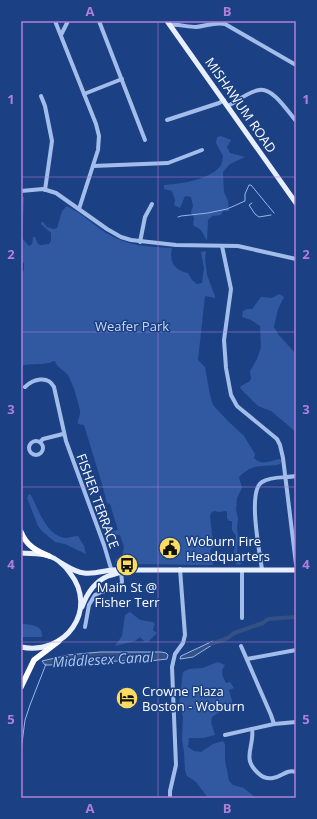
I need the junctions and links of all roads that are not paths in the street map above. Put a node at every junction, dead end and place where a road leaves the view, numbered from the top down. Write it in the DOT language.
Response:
graph roads {
  1 [pos="55,21"];
  2 [pos="68,21"];
  3 [pos="98,21"];
  4 [pos="170,22"];
  5 [pos="61,35"];
  6 [pos="296,65"];
  7 [pos="122,79"];
  8 [pos="84,94"];
  9 [pos="41,96"];
  10 [pos="224,100"];
  11 [pos="228,106"];
  12 [pos="167,120"];
  13 [pos="296,121"];
  14 [pos="145,140"];
  15 [pos="202,150"];
  16 [pos="93,166"];
  17 [pos="44,190"];
  18 [pos="21,191"];
  19 [pos="296,203"];
  20 [pos="152,204"];
  21 [pos="78,209"];
  22 [pos="140,242"];
  23 [pos="222,246"];
  24 [pos="296,259"];
  25 [pos="25,387"];
  26 [pos="63,434"];
  27 [pos="40,442"];
  28 [pos="296,476"];
  29 [pos="285,478"];
  30 [pos="21,532"];
  31 [pos="21,553"];
  32 [pos="48,556"];
  33 [pos="60,563"];
  34 [pos="296,564"];
  35 [pos="180,569"];
  36 [pos="122,570"];
  37 [pos="242,570"];
  38 [pos="262,570"];
  39 [pos="296,570"];
  40 [pos="112,572"];
  41 [pos="78,616"];
  42 [pos="242,618"];
  43 [pos="85,627"];
  44 [pos="59,641"];
  45 [pos="241,646"];
  46 [pos="21,647"];
  47 [pos="296,650"];
  48 [pos="247,659"];
  49 [pos="21,687"];
  50 [pos="296,722"];
  51 [pos="274,724"];
  52 [pos="252,729"];
  53 [pos="225,734"];
  54 [pos="296,772"];
  55 [pos="170,798"];
  1 -- 5 [label="street"];
  2 -- 5 [label="street"];
  3 -- 7 [label="street"];
  4 -- 6 [label="street"];
  4 -- 10 [label="main road, MISHAWUM ROAD"];
  5 -- 8 [label="street"];
  7 -- 8 [label="street"];
  7 -- 14 [label="street"];
  8 -- 16 [label="street"];
  9 -- 17 [label="street"];
  10 -- 11 [label="main road, MISHAWUM ROAD"];
  10 -- 12 [label="street"];
  11 -- 13 [label="street"];
  11 -- 19 [label="main road, MISHAWUM ROAD"];
  15 -- 16 [label="street"];
  16 -- 21 [label="street"];
  17 -- 18 [label="street"];
  17 -- 21 [label="street"];
  20 -- 22 [label="street"];
  21 -- 22 [label="street"];
  22 -- 23 [label="street"];
  23 -- 24 [label="street"];
  23 -- 29 [label="street"];
  25 -- 26 [label="street, FISHER TERRACE"];
  26 -- 27 [label="street"];
  26 -- 40 [label="street, FISHER TERRACE"];
  28 -- 29 [label="street"];
  29 -- 34 [label="street"];
  29 -- 38 [label="street"];
  30 -- 32 [label="highway"];
  31 -- 32 [label="main road"];
  32 -- 33 [label="main road"];
  33 -- 40 [label="main road"];
  33 -- 41 [label="main road"];
  35 -- 36 [label="main road"];
  35 -- 37 [label="main road"];
  35 -- 55 [label="street"];
  36 -- 40 [label="main road"];
  36 -- 43 [label="street"];
  37 -- 38 [label="main road"];
  37 -- 42 [label="street"];
  38 -- 39 [label="main road"];
  40 -- 41 [label="main road"];
  41 -- 44 [label="main road"];
  44 -- 46 [label="main road"];
  44 -- 49 [label="highway"];
  45 -- 48 [label="street"];
  47 -- 48 [label="street"];
  48 -- 51 [label="street"];
  50 -- 51 [label="street"];
  51 -- 52 [label="street"];
  52 -- 53 [label="street"];
  52 -- 54 [label="street"];
}
